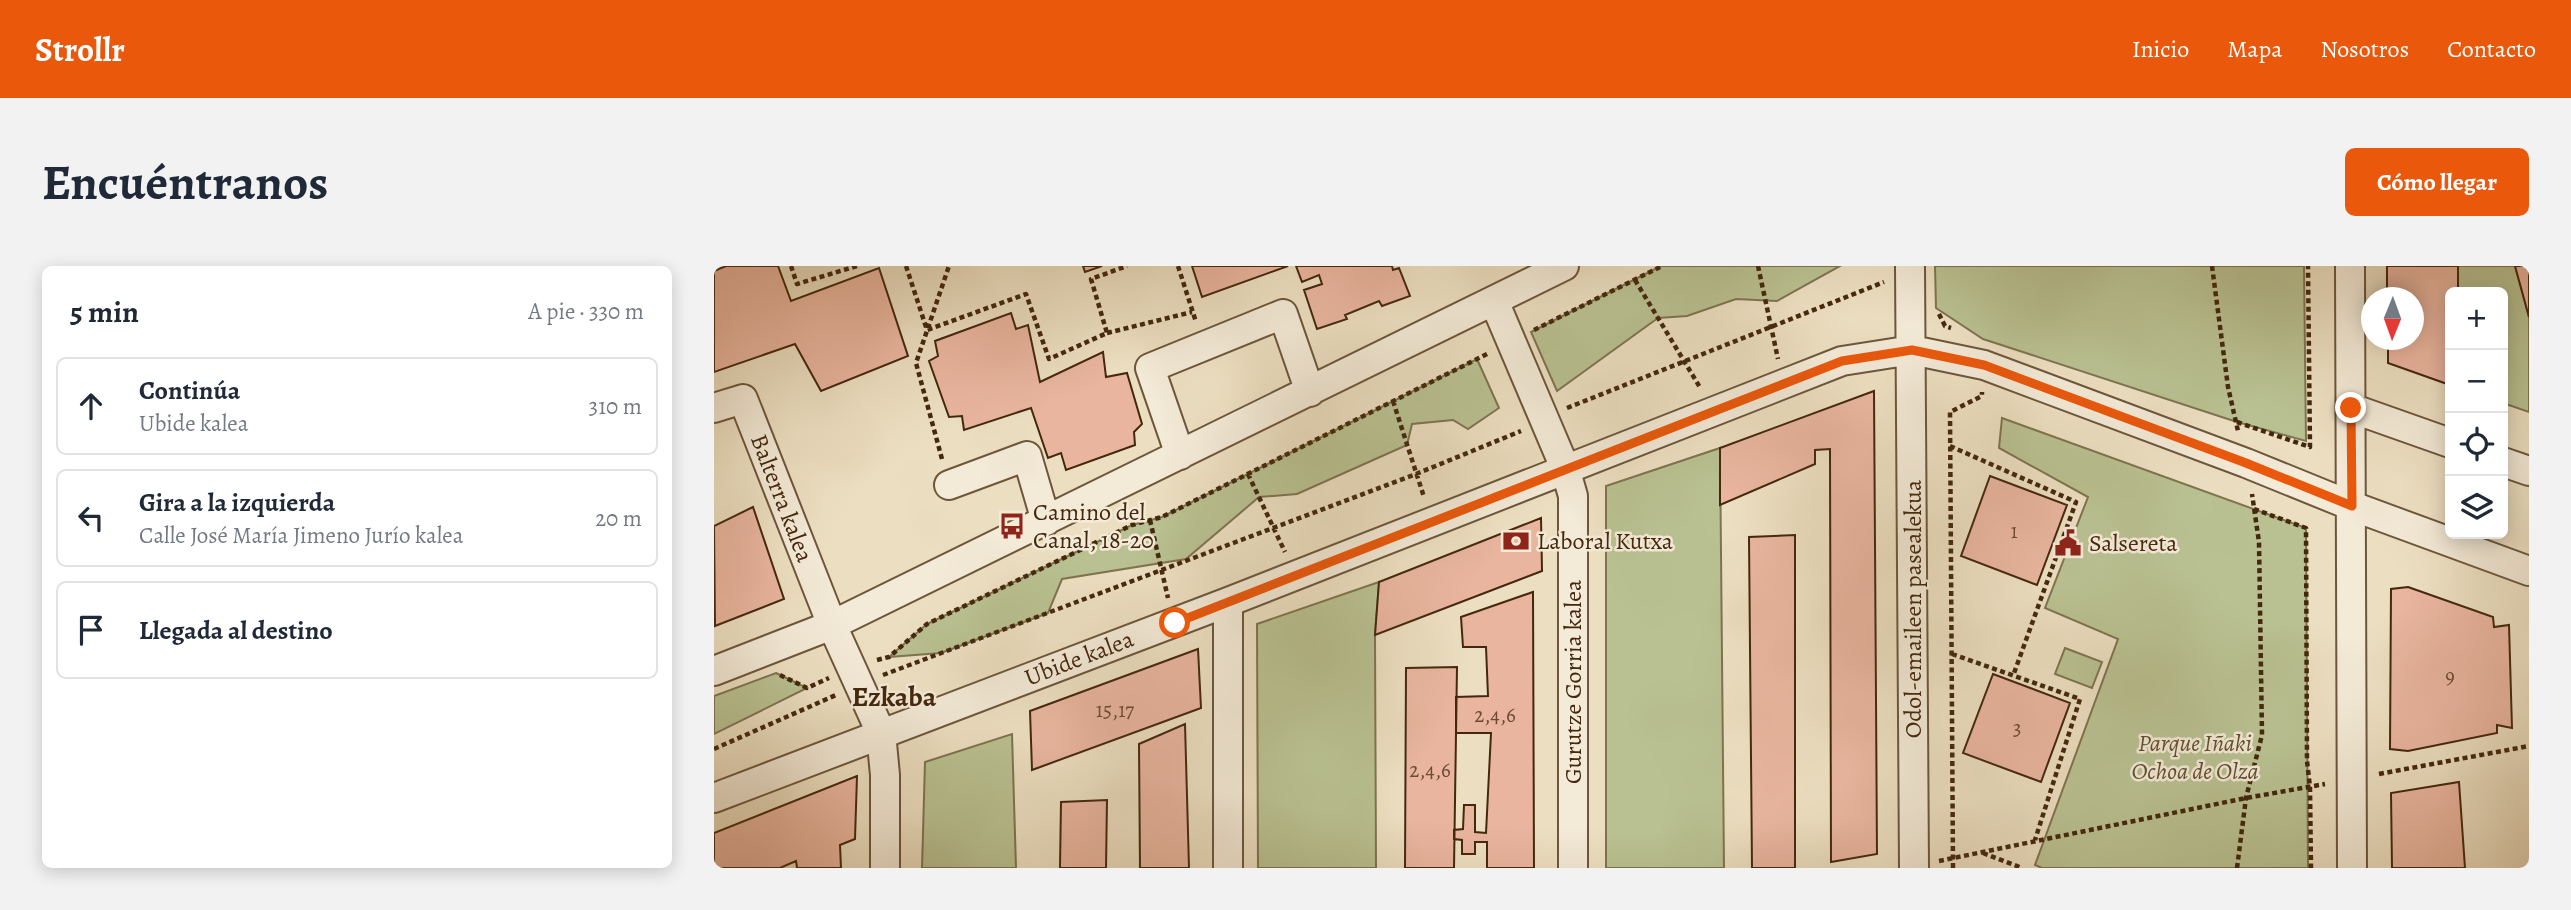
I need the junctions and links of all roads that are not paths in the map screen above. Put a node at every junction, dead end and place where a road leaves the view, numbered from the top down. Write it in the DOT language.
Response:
graph roads {
  1 [pos="1564,266"];
  2 [pos="2350,266"];
  3 [pos="1910,270"];
  4 [pos="1494,301"];
  5 [pos="1912,350"];
  6 [pos="1310,392"];
  7 [pos="714,408"];
  8 [pos="2351,408"];
  9 [pos="2445,441"];
  10 [pos="1180,455"];
  11 [pos="2508,464"];
  12 [pos="1565,468"];
  13 [pos="2529,471"];
  14 [pos="949,485"];
  15 [pos="2352,506"];
  16 [pos="1046,521"];
  17 [pos="2529,571"];
  18 [pos="1228,602"];
  19 [pos="832,625"];
  20 [pos="714,671"];
  21 [pos="881,733"];
  22 [pos="714,798"];
  23 [pos="1920,866"];
  24 [pos="885,868"];
  25 [pos="1228,868"];
  26 [pos="1573,868"];
  27 [pos="2352,868"];
  1 -- 4 [label="street"];
  2 -- 8 [label="street"];
  3 -- 5 [label="street, Odol-emaileen pasealekua"];
  4 -- 6 [label="street"];
  4 -- 12 [label="street, Gurutze Gorria kalea"];
  5 -- 12 [label="street, Ubide kalea"];
  5 -- 15 [label="street, Ubide kalea"];
  5 -- 23 [label="street, Odol-emaileen pasealekua"];
  6 -- 10 [label="street"];
  6 -- 10 [label="street"];
  7 -- 19 [label="street, Balterra kalea"];
  8 -- 9 [label="street"];
  8 -- 15 [label="street"];
  10 -- 16 [label="street"];
  11 -- 13 [label="street"];
  12 -- 18 [label="street, Ubide kalea"];
  12 -- 26 [label="street, Gurutze Gorria kalea"];
  14 -- 16 [label="street"];
  15 -- 17 [label="street, Ubide kalea"];
  15 -- 27 [label="street"];
  16 -- 19 [label="street"];
  18 -- 21 [label="street, Ubide kalea"];
  18 -- 25 [label="street"];
  19 -- 20 [label="street"];
  19 -- 21 [label="street"];
  21 -- 22 [label="street, Ubide kalea"];
  21 -- 24 [label="street"];
}
